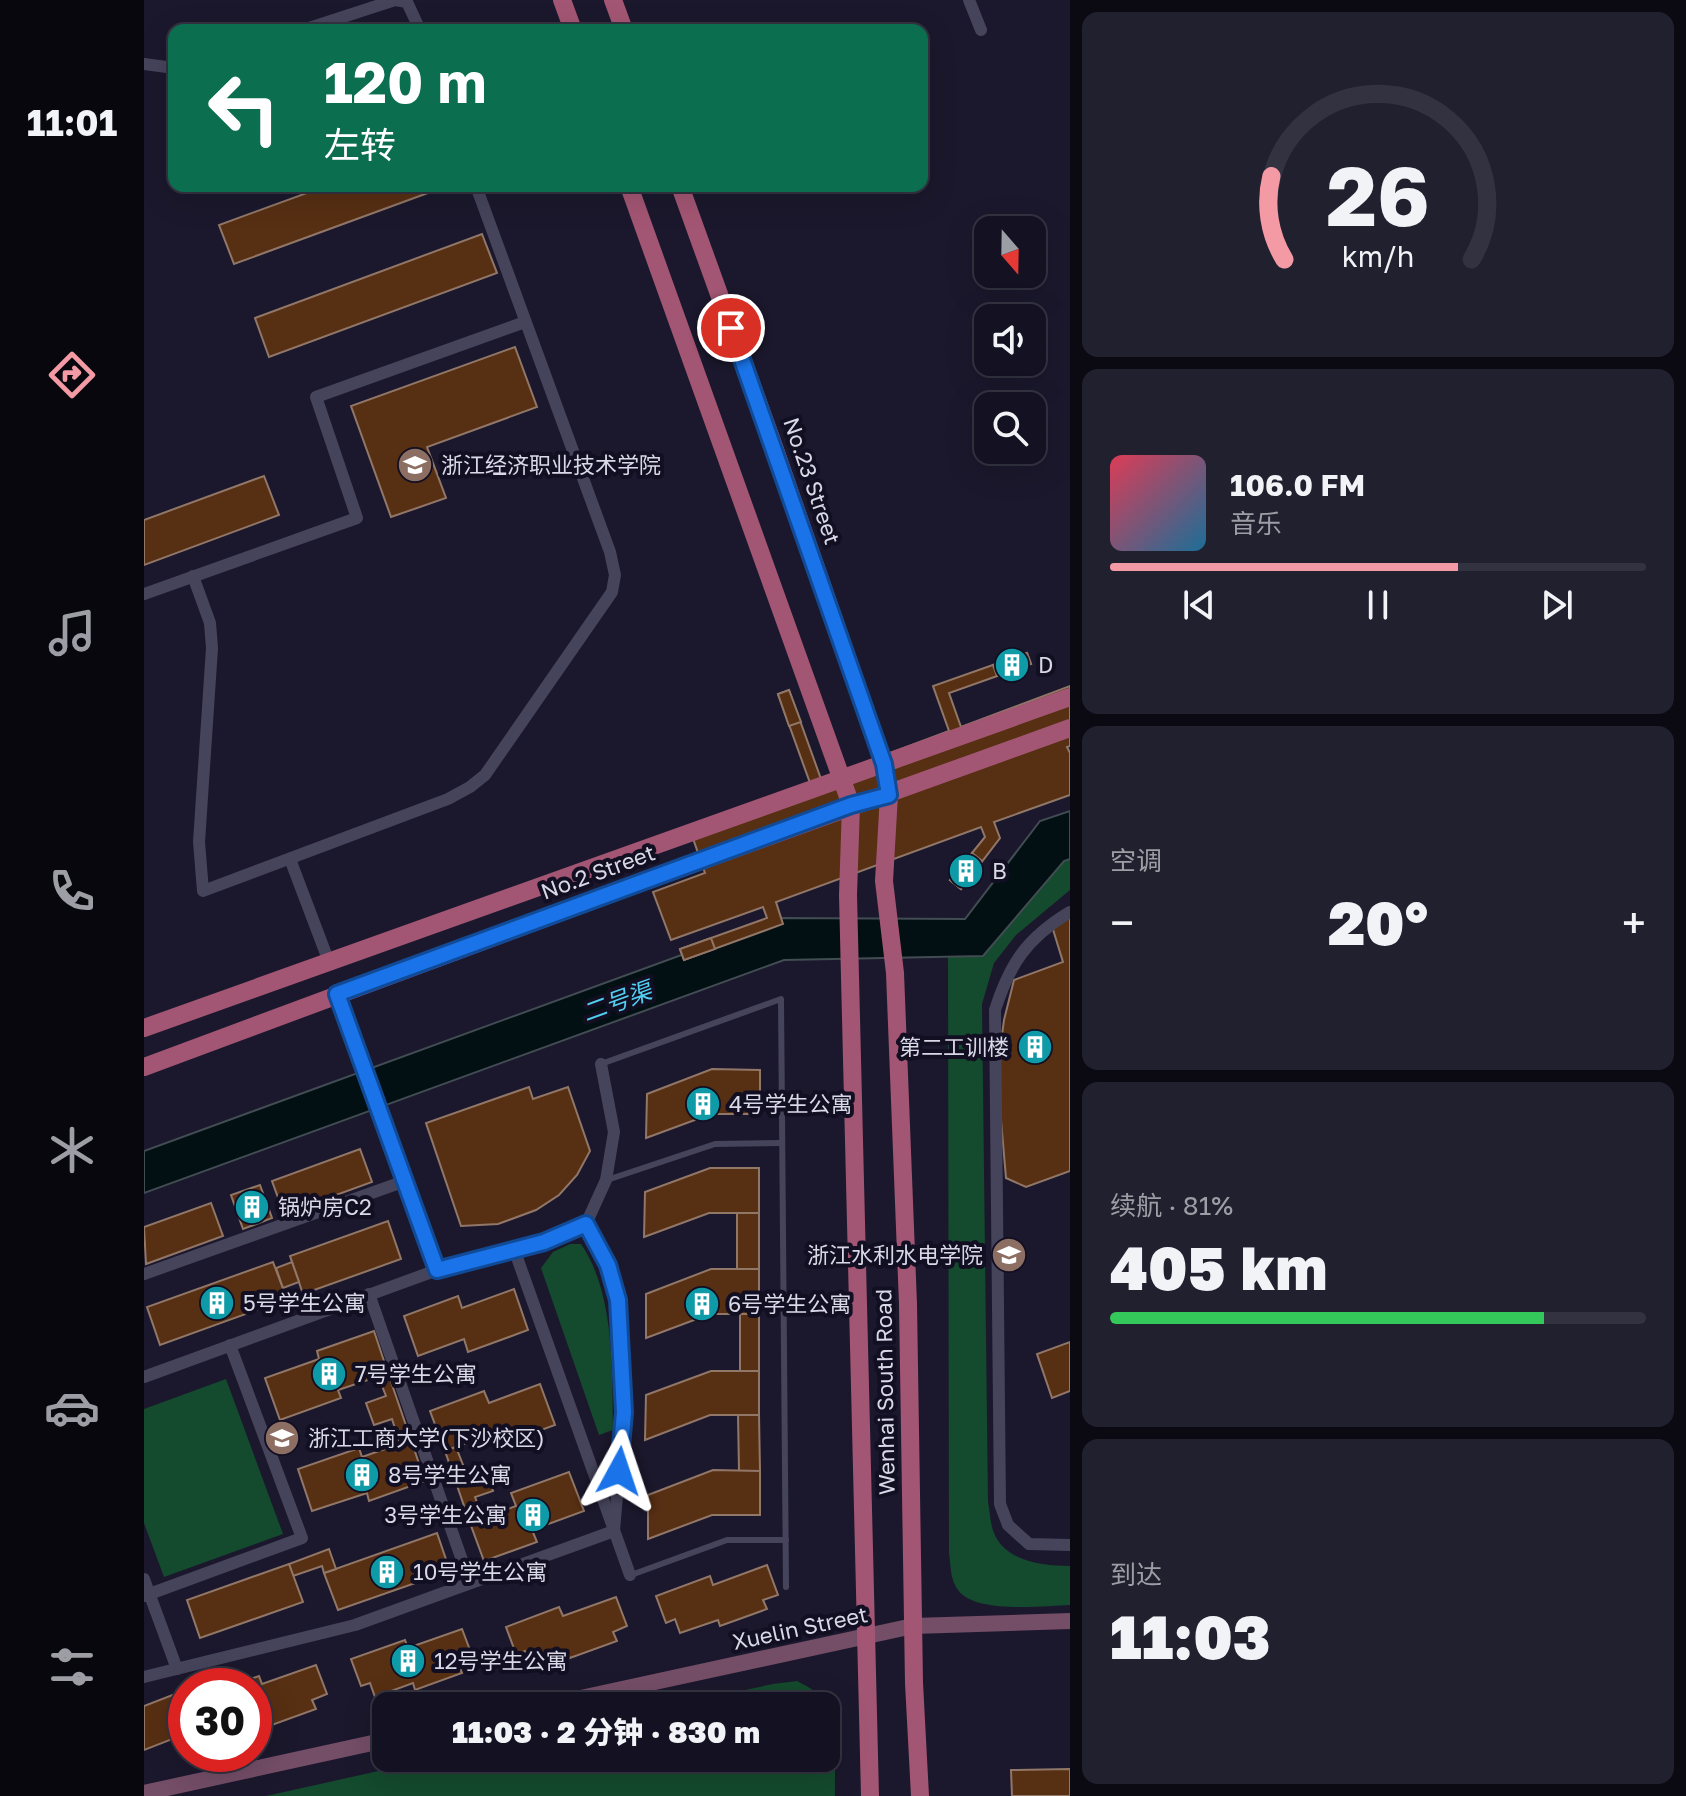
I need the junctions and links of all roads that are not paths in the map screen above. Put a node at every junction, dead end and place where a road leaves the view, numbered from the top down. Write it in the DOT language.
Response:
graph roads {
  1 [pos="562,0"];
  2 [pos="613,0"];
  3 [pos="969,0"];
  4 [pos="321,24"];
  5 [pos="417,24"];
  6 [pos="571,24"];
  7 [pos="622,24"];
  8 [pos="981,30"];
  9 [pos="144,64"];
  10 [pos="168,67"];
  11 [pos="478,192"];
  12 [pos="631,192"];
  13 [pos="682,192"];
  14 [pos="525,322"];
  15 [pos="193,576"];
  16 [pos="144,594"];
  17 [pos="1070,697"];
  18 [pos="1070,728"];
  19 [pos="884,764"];
  20 [pos="843,778"];
  21 [pos="889,795"];
  22 [pos="851,805"];
  23 [pos="290,859"];
  24 [pos="1070,912"];
  25 [pos="329,962"];
  26 [pos="337,994"];
  27 [pos="144,1028"];
  28 [pos="601,1064"];
  29 [pos="144,1067"];
  30 [pos="782,1143"];
  31 [pos="606,1180"];
  32 [pos="405,1181"];
  33 [pos="586,1224"];
  34 [pos="514,1249"];
  35 [pos="437,1270"];
  36 [pos="144,1274"];
  37 [pos="369,1294"];
  38 [pos="230,1345"];
  39 [pos="144,1377"];
  40 [pos="614,1531"];
  41 [pos="786,1540"];
  42 [pos="1070,1545"];
  43 [pos="630,1575"];
  44 [pos="144,1579"];
  45 [pos="470,1583"];
  46 [pos="786,1587"];
  47 [pos="147,1595"];
  48 [pos="1070,1621"];
  49 [pos="913,1626"];
  50 [pos="867,1635"];
  51 [pos="177,1668"];
  52 [pos="181,1668"];
  53 [pos="168,1671"];
  54 [pos="144,1677"];
  55 [pos="608,1692"];
  56 [pos="372,1743"];
  57 [pos="144,1793"];
  58 [pos="870,1796"];
  59 [pos="920,1796"];
  1 -- 6 [label="main road"];
  2 -- 7 [label="main road"];
  3 -- 8 [label="street"];
  4 -- 5 [label="street"];
  9 -- 10 [label="street"];
  11 -- 14 [label="street"];
  12 -- 20 [label="main road"];
  13 -- 19 [label="main road, No.23 Street"];
  14 -- 15 [label="street"];
  14 -- 23 [label="street"];
  15 -- 16 [label="street"];
  15 -- 23 [label="street"];
  17 -- 19 [label="main road, No.2 Street"];
  18 -- 21 [label="main road, No.2 Street"];
  19 -- 20 [label="main road, No.2 Street"];
  19 -- 21 [label="main road, No.23 Street"];
  20 -- 22 [label="main road"];
  20 -- 25 [label="main road, No.2 Street"];
  21 -- 22 [label="main road, No.2 Street"];
  21 -- 49 [label="main road, Wenhai South Road"];
  22 -- 26 [label="main road, No.2 Street"];
  22 -- 50 [label="main road, Wenhai South Road"];
  23 -- 25 [label="street"];
  24 -- 42 [label="street"];
  25 -- 27 [label="main road, No.2 Street"];
  26 -- 29 [label="main road, No.2 Street"];
  26 -- 32 [label="street"];
  28 -- 30 [label="lane"];
  28 -- 31 [label="street"];
  30 -- 31 [label="lane"];
  30 -- 41 [label="lane"];
  31 -- 33 [label="street"];
  32 -- 35 [label="street"];
  32 -- 36 [label="street"];
  33 -- 34 [label="street"];
  33 -- 40 [label="street"];
  34 -- 35 [label="street"];
  34 -- 40 [label="street"];
  35 -- 37 [label="street"];
  37 -- 38 [label="street"];
  37 -- 45 [label="street"];
  38 -- 39 [label="street"];
  38 -- 47 [label="street"];
  40 -- 43 [label="street"];
  40 -- 45 [label="street"];
  41 -- 43 [label="lane"];
  41 -- 46 [label="lane"];
  44 -- 47 [label="street"];
  45 -- 52 [label="street"];
  47 -- 51 [label="street"];
  48 -- 49 [label="main road, Xuelin Street"];
  49 -- 50 [label="main road, Xuelin Street"];
  49 -- 59 [label="main road, Wenhai South Road"];
  50 -- 55 [label="main road, Xuelin Street"];
  50 -- 58 [label="main road, Wenhai South Road"];
  53 -- 54 [label="street"];
  56 -- 57 [label="main road"];
}
